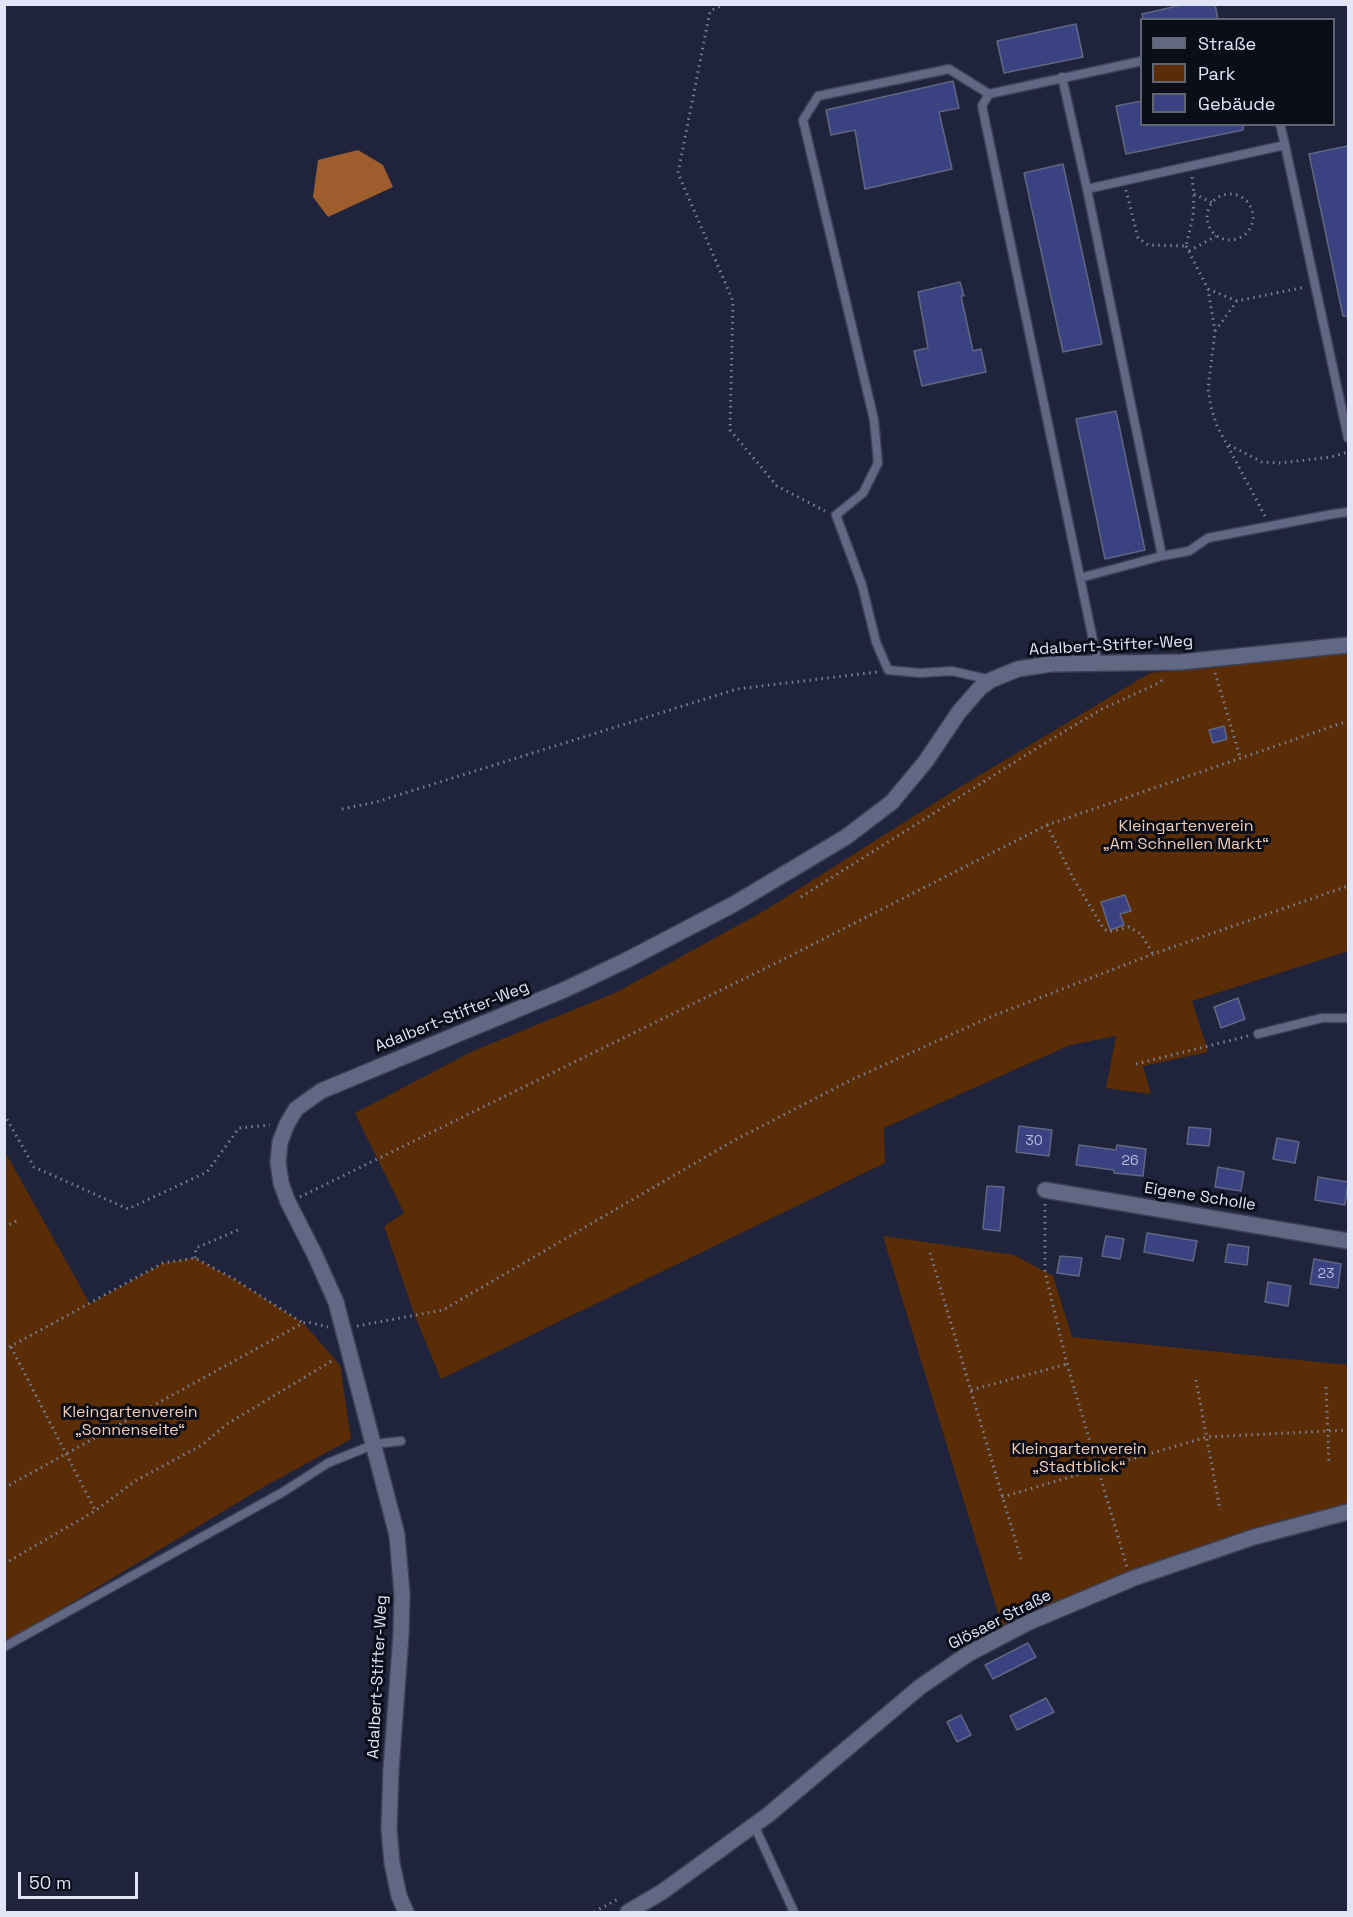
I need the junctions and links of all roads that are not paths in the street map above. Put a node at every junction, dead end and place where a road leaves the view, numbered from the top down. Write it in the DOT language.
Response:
graph roads {
  1 [pos="1140,61"];
  2 [pos="1062,78"];
  3 [pos="989,94"];
  4 [pos="1280,126"];
  5 [pos="1285,145"];
  6 [pos="1087,189"];
  7 [pos="1348,438"];
  8 [pos="1348,512"];
  9 [pos="1162,556"];
  10 [pos="1080,578"];
  11 [pos="1348,645"];
  12 [pos="1098,664"];
  13 [pos="991,680"];
  14 [pos="1348,1018"];
  15 [pos="1258,1034"];
  16 [pos="1045,1190"];
  17 [pos="1348,1240"];
  18 [pos="401,1441"];
  19 [pos="375,1444"];
  20 [pos="1348,1512"];
  21 [pos="4,1647"];
  22 [pos="754,1825"];
  23 [pos="406,1912"];
  24 [pos="628,1912"];
  25 [pos="794,1912"];
  1 -- 2 [label="lane"];
  2 -- 3 [label="lane"];
  2 -- 6 [label="lane"];
  3 -- 10 [label="lane"];
  3 -- 13 [label="lane"];
  4 -- 5 [label="lane"];
  5 -- 6 [label="lane"];
  5 -- 7 [label="lane"];
  6 -- 9 [label="lane"];
  8 -- 9 [label="lane"];
  9 -- 10 [label="lane"];
  10 -- 12 [label="lane"];
  11 -- 12 [label="street, Adalbert-Stifter-Weg"];
  12 -- 13 [label="street, Adalbert-Stifter-Weg"];
  13 -- 19 [label="street, Adalbert-Stifter-Weg"];
  14 -- 15 [label="lane"];
  16 -- 17 [label="street, Eigene Scholle"];
  18 -- 19 [label="lane"];
  19 -- 21 [label="lane"];
  19 -- 23 [label="street, Adalbert-Stifter-Weg"];
  20 -- 22 [label="street, Glösaer Straße"];
  22 -- 24 [label="street, Glösaer Straße"];
  22 -- 25 [label="lane"];
}
